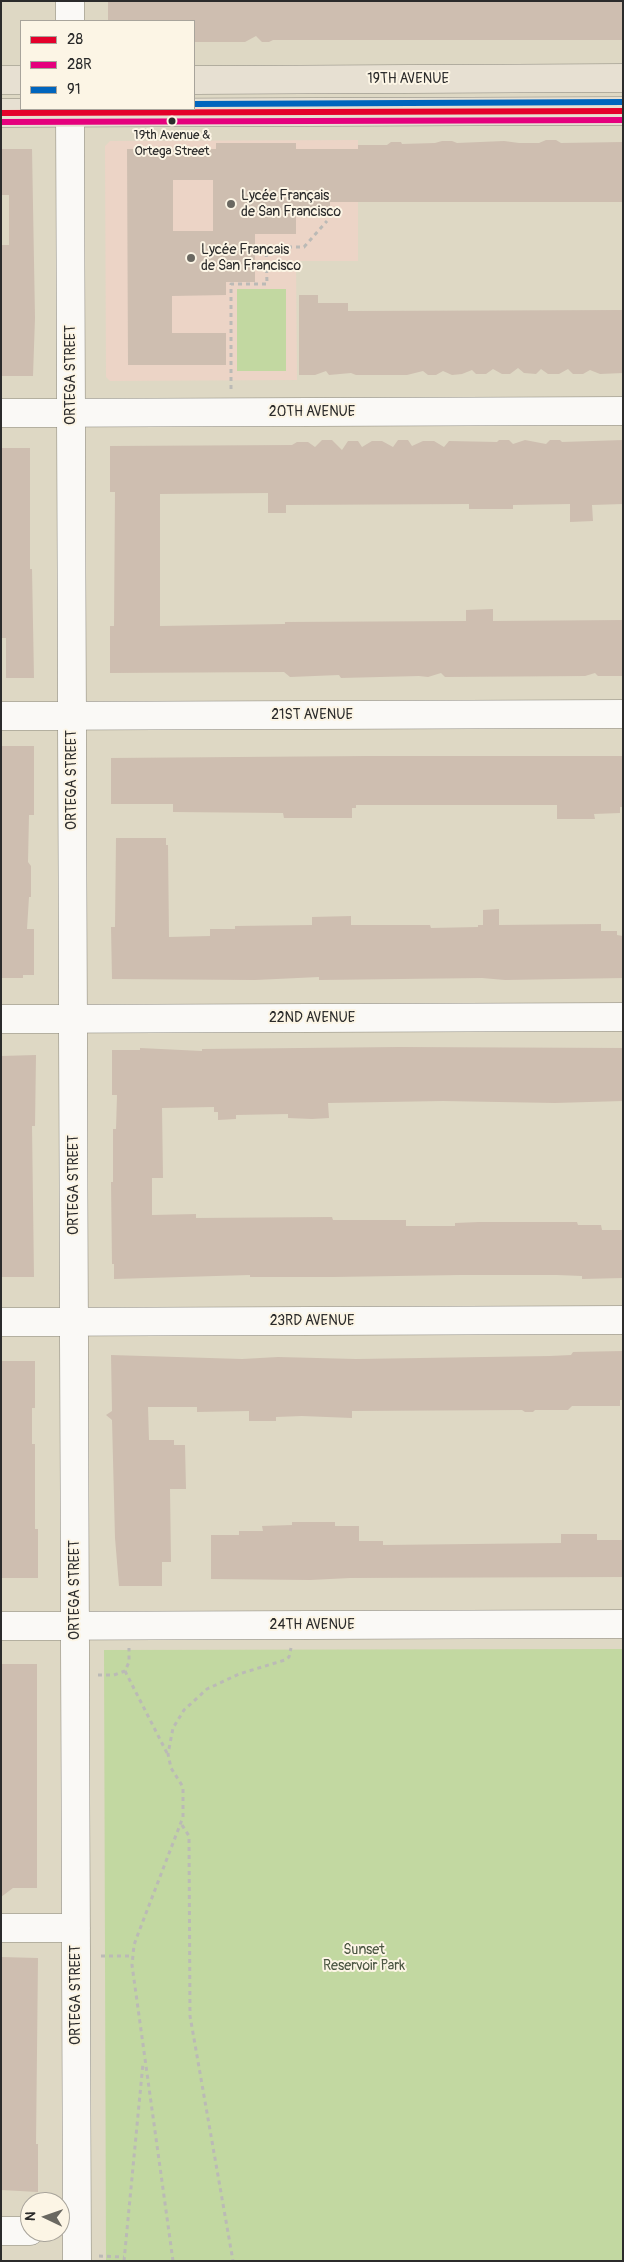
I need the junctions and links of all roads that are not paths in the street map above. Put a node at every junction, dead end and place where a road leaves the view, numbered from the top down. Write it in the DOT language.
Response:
graph roads {
  1 [pos="70,1"];
  2 [pos="70,20"];
  3 [pos="623,78"];
  4 [pos="1,80"];
  5 [pos="20,80"];
  6 [pos="195,80"];
  7 [pos="70,111"];
  8 [pos="623,111"];
  9 [pos="1,113"];
  10 [pos="623,411"];
  11 [pos="1,413"];
  12 [pos="71,413"];
  13 [pos="623,714"];
  14 [pos="1,716"];
  15 [pos="72,716"];
  16 [pos="623,1017"];
  17 [pos="1,1019"];
  18 [pos="74,1019"];
  19 [pos="623,1320"];
  20 [pos="1,1322"];
  21 [pos="74,1322"];
  22 [pos="623,1624"];
  23 [pos="75,1625"];
  24 [pos="1,1626"];
  25 [pos="1,1928"];
  26 [pos="76,1928"];
  27 [pos="69,2192"];
  28 [pos="1,2231"];
  29 [pos="20,2231"];
  30 [pos="70,2238"];
  31 [pos="77,2261"];
  1 -- 2 [label="street"];
  3 -- 6 [label="highway, 19TH AVENUE"];
  4 -- 5 [label="highway"];
  7 -- 8 [label="highway"];
  7 -- 9 [label="highway"];
  7 -- 12 [label="street, ORTEGA STREET"];
  10 -- 12 [label="street, 20TH AVENUE"];
  11 -- 12 [label="street, 20TH AVENUE"];
  12 -- 15 [label="street, ORTEGA STREET"];
  13 -- 15 [label="street, 21ST AVENUE"];
  14 -- 15 [label="street, 21ST AVENUE"];
  15 -- 18 [label="street, ORTEGA STREET"];
  16 -- 18 [label="street, 22ND AVENUE"];
  17 -- 18 [label="street, 22ND AVENUE"];
  18 -- 21 [label="street, ORTEGA STREET"];
  19 -- 21 [label="street, 23RD AVENUE"];
  20 -- 21 [label="street, 23RD AVENUE"];
  21 -- 23 [label="street, ORTEGA STREET"];
  22 -- 23 [label="street, 24TH AVENUE"];
  23 -- 24 [label="street, 24TH AVENUE"];
  23 -- 26 [label="street, ORTEGA STREET"];
  25 -- 26 [label="street"];
  26 -- 27 [label="street, ORTEGA STREET"];
  28 -- 29 [label="street"];
  30 -- 31 [label="street, ORTEGA STREET"];
}
